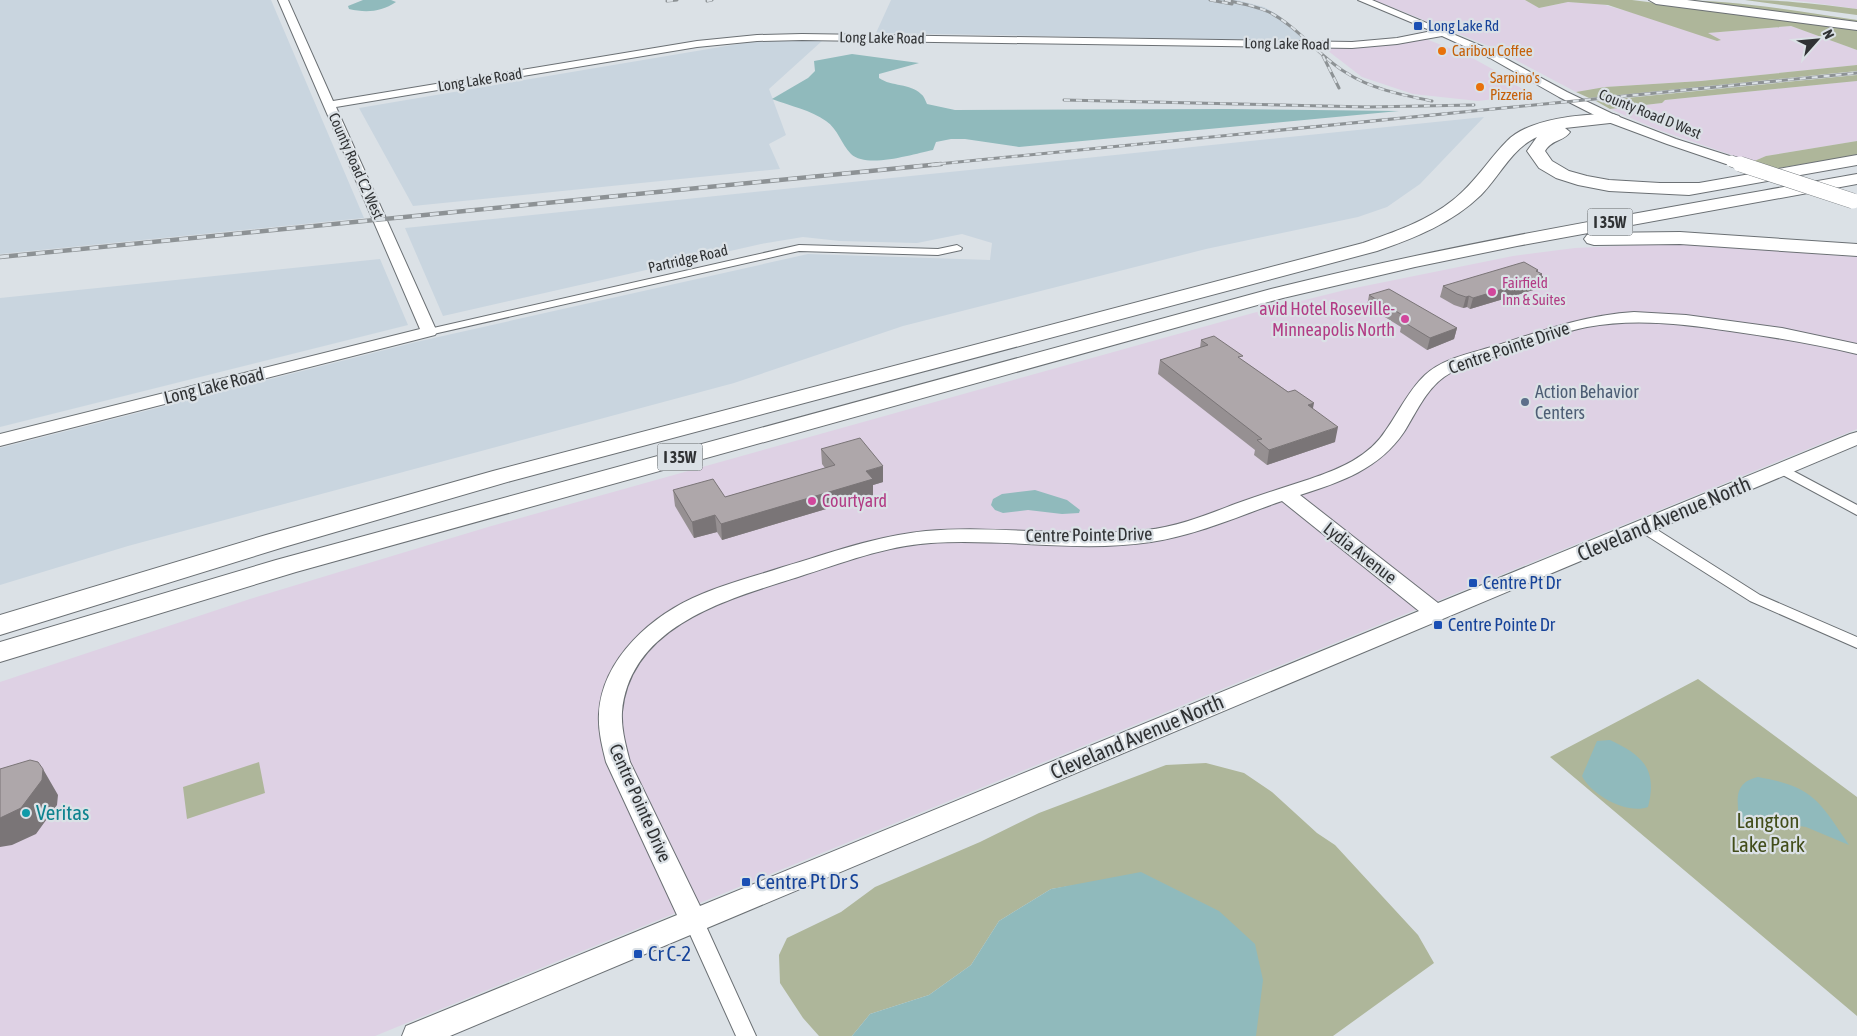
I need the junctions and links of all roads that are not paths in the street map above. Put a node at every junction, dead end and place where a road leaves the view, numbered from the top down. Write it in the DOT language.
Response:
graph roads {
  1 [pos="283,0"];
  2 [pos="1656,0"];
  3 [pos="1723,0"];
  4 [pos="1359,2"];
  5 [pos="1857,18"];
  6 [pos="1857,26"];
  7 [pos="1440,33"];
  8 [pos="328,105"];
  9 [pos="1614,119"];
  10 [pos="1857,160"];
  11 [pos="1857,179"];
  12 [pos="1699,188"];
  13 [pos="1855,202"];
  14 [pos="1621,203"];
  15 [pos="1562,214"];
  16 [pos="1494,227"];
  17 [pos="1445,236"];
  18 [pos="957,248"];
  19 [pos="1857,250"];
  20 [pos="1337,256"];
  21 [pos="1364,272"];
  22 [pos="429,332"];
  23 [pos="1857,349"];
  24 [pos="1857,438"];
  25 [pos="0,440"];
  26 [pos="1782,469"];
  27 [pos="1285,493"];
  28 [pos="1857,511"];
  29 [pos="1643,527"];
  30 [pos="1436,613"];
  31 [pos="0,625"];
  32 [pos="1857,643"];
  33 [pos="0,652"];
  34 [pos="694,921"];
  35 [pos="417,1036"];
  36 [pos="746,1036"];
  1 -- 8 [label="street, County Road C2 West"];
  2 -- 6 [label="highway"];
  3 -- 5 [label="highway"];
  4 -- 7 [label="street, County Road D West"];
  7 -- 8 [label="street, Long Lake Road"];
  7 -- 9 [label="street, County Road D West"];
  8 -- 22 [label="street, County Road C2 West"];
  9 -- 12 [label="highway"];
  9 -- 13 [label="street, County Road D West, bridge"];
  9 -- 20 [label="highway"];
  10 -- 12 [label="highway, I 35W"];
  11 -- 21 [label="highway, I 35W"];
  12 -- 14 [label="highway, I 35W"];
  15 -- 16 [label="highway, I 35W"];
  17 -- 20 [label="highway, I 35W"];
  18 -- 22 [label="street, Partridge Road"];
  19 -- 21 [label="highway"];
  20 -- 31 [label="highway, I 35W"];
  21 -- 33 [label="highway, I 35W"];
  22 -- 25 [label="street, Long Lake Road"];
  23 -- 27 [label="street, Centre Pointe Drive"];
  24 -- 26 [label="street, Cleveland Avenue North"];
  26 -- 28 [label="street"];
  26 -- 29 [label="street, Cleveland Avenue North"];
  27 -- 30 [label="street, Lydia Avenue"];
  27 -- 34 [label="street, Centre Pointe Drive"];
  29 -- 30 [label="street, Cleveland Avenue North"];
  29 -- 32 [label="street"];
  30 -- 34 [label="street, Cleveland Avenue North"];
  34 -- 35 [label="street, Cleveland Avenue North"];
  34 -- 36 [label="street"];
}
